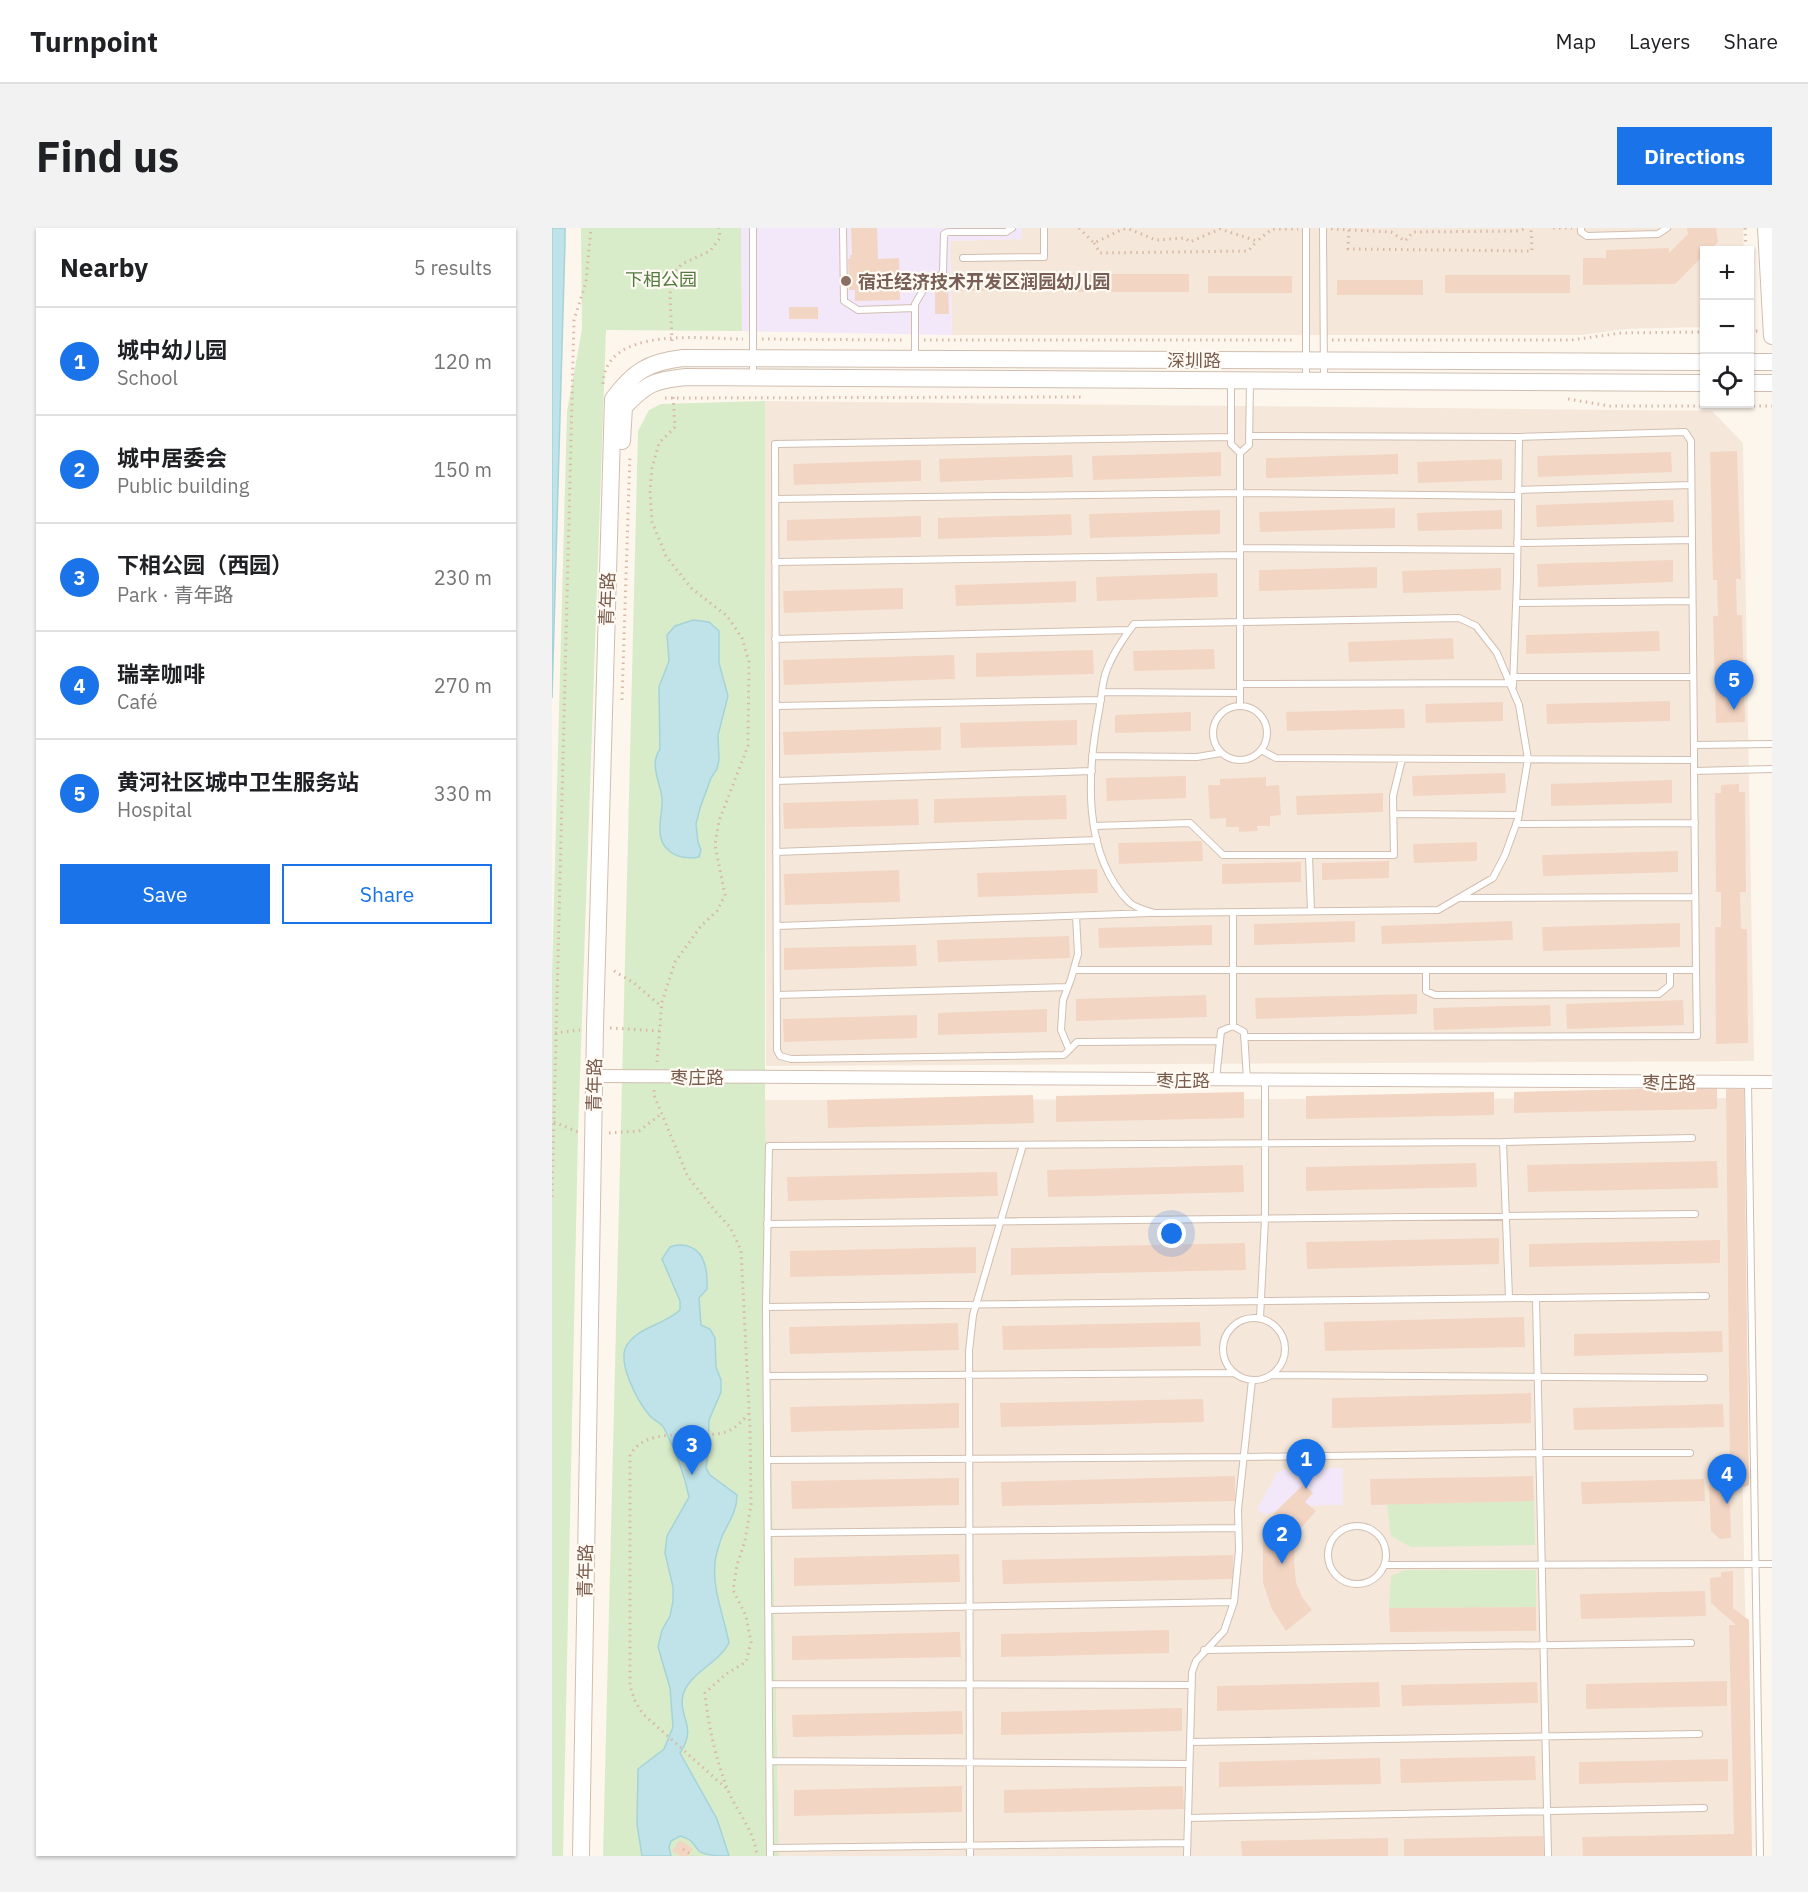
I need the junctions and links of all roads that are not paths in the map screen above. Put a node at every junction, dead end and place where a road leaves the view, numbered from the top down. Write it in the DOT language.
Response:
graph roads {
  1 [pos="753,228"];
  2 [pos="843,228"];
  3 [pos="1012,228"];
  4 [pos="1044,228"];
  5 [pos="1306,228"];
  6 [pos="1323,228"];
  7 [pos="1581,228"];
  8 [pos="1666,228"];
  9 [pos="1766,228"];
  10 [pos="963,258"];
  11 [pos="915,308"];
  12 [pos="1772,336"];
  13 [pos="753,358"];
  14 [pos="677,359"];
  15 [pos="915,359"];
  16 [pos="1306,361"];
  17 [pos="1324,361"];
  18 [pos="1700,362"];
  19 [pos="1754,362"];
  20 [pos="1772,362"];
  21 [pos="679,378"];
  22 [pos="753,378"];
  23 [pos="1231,380"];
  24 [pos="1250,380"];
  25 [pos="1306,381"];
  26 [pos="1324,381"];
  27 [pos="1700,383"];
  28 [pos="1754,383"];
  29 [pos="1772,383"];
  30 [pos="1249,436"];
  31 [pos="1230,437"];
  32 [pos="1519,437"];
  33 [pos="1240,453"];
  34 [pos="1691,484"];
  35 [pos="1240,493"];
  36 [pos="1517,493"];
  37 [pos="775,499"];
  38 [pos="1692,540"];
  39 [pos="1517,546"];
  40 [pos="1240,551"];
  41 [pos="775,562"];
  42 [pos="1692,601"];
  43 [pos="1516,603"];
  44 [pos="1240,622"];
  45 [pos="1129,630"];
  46 [pos="776,639"];
  47 [pos="1693,677"];
  48 [pos="1512,683"];
  49 [pos="1240,684"];
  50 [pos="1102,692"];
  51 [pos="1240,693"];
  52 [pos="1101,700"];
  53 [pos="776,705"];
  54 [pos="1240,706"];
  55 [pos="1772,744"];
  56 [pos="1694,745"];
  57 [pos="1262,750"];
  58 [pos="1221,753"];
  59 [pos="1092,756"];
  60 [pos="1402,759"];
  61 [pos="1528,759"];
  62 [pos="1694,760"];
  63 [pos="1772,769"];
  64 [pos="1092,771"];
  65 [pos="1694,771"];
  66 [pos="776,781"];
  67 [pos="1393,814"];
  68 [pos="1518,815"];
  69 [pos="1695,822"];
  70 [pos="1516,824"];
  71 [pos="1094,826"];
  72 [pos="1097,840"];
  73 [pos="776,852"];
  74 [pos="1309,855"];
  75 [pos="1695,897"];
  76 [pos="1461,898"];
  77 [pos="1311,912"];
  78 [pos="1154,913"];
  79 [pos="1233,913"];
  80 [pos="1076,916"];
  81 [pos="777,926"];
  82 [pos="1074,969"];
  83 [pos="1233,969"];
  84 [pos="1426,969"];
  85 [pos="1670,970"];
  86 [pos="1696,970"];
  87 [pos="1068,987"];
  88 [pos="777,995"];
  89 [pos="1233,1026"];
  90 [pos="1244,1037"];
  91 [pos="1220,1041"];
  92 [pos="1069,1049"];
  93 [pos="599,1076"];
  94 [pos="1216,1081"];
  95 [pos="1247,1081"];
  96 [pos="1265,1081"];
  97 [pos="1749,1082"];
  98 [pos="1772,1082"];
  99 [pos="1692,1138"];
  100 [pos="1503,1142"];
  101 [pos="1265,1143"];
  102 [pos="1023,1145"];
  103 [pos="1695,1214"];
  104 [pos="1506,1216"];
  105 [pos="1265,1219"];
  106 [pos="1000,1221"];
  107 [pos="767,1224"];
  108 [pos="1706,1296"];
  109 [pos="1509,1298"];
  110 [pos="1536,1298"];
  111 [pos="1261,1301"];
  112 [pos="976,1304"];
  113 [pos="766,1307"];
  114 [pos="1260,1318"];
  115 [pos="1234,1373"];
  116 [pos="969,1374"];
  117 [pos="1271,1375"];
  118 [pos="767,1376"];
  119 [pos="1537,1377"];
  120 [pos="1704,1378"];
  121 [pos="1252,1380"];
  122 [pos="1539,1453"];
  123 [pos="1690,1453"];
  124 [pos="1244,1457"];
  125 [pos="969,1459"];
  126 [pos="768,1460"];
  127 [pos="1238,1528"];
  128 [pos="969,1532"];
  129 [pos="768,1533"];
  130 [pos="1541,1564"];
  131 [pos="1772,1564"];
  132 [pos="1384,1565"];
  133 [pos="1756,1565"];
  134 [pos="1234,1602"];
  135 [pos="969,1606"];
  136 [pos="769,1610"];
  137 [pos="1691,1643"];
  138 [pos="1543,1644"];
  139 [pos="1204,1650"];
  140 [pos="769,1684"];
  141 [pos="969,1684"];
  142 [pos="1192,1685"];
  143 [pos="1699,1734"];
  144 [pos="1545,1737"];
  145 [pos="1190,1742"];
  146 [pos="770,1761"];
  147 [pos="970,1762"];
  148 [pos="1189,1764"];
  149 [pos="1704,1808"];
  150 [pos="1547,1811"];
  151 [pos="1188,1818"];
  152 [pos="1187,1843"];
  153 [pos="970,1845"];
  154 [pos="770,1848"];
  155 [pos="581,1856"];
  156 [pos="590,1856"];
  157 [pos="770,1856"];
  158 [pos="970,1856"];
  159 [pos="1187,1856"];
  160 [pos="1548,1856"];
  161 [pos="1760,1856"];
  1 -- 13 [label="lane"];
  2 -- 11 [label="lane"];
  3 -- 11 [label="lane"];
  4 -- 10 [label="lane"];
  5 -- 16 [label="lane"];
  6 -- 17 [label="lane"];
  7 -- 8 [label="lane"];
  9 -- 12 [label="street"];
  11 -- 15 [label="lane"];
  13 -- 14 [label="street, 深圳路"];
  13 -- 15 [label="street, 深圳路"];
  13 -- 22 [label="lane"];
  14 -- 93 [label="street, 青年路"];
  15 -- 16 [label="street, 深圳路"];
  16 -- 17 [label="street, 深圳路"];
  16 -- 25 [label="lane"];
  17 -- 18 [label="street, 深圳路"];
  17 -- 26 [label="lane"];
  19 -- 20 [label="street"];
  21 -- 22 [label="street, 深圳路"];
  21 -- 93 [label="street, 青年路"];
  22 -- 23 [label="street, 深圳路"];
  23 -- 24 [label="street, 深圳路"];
  23 -- 31 [label="lane"];
  24 -- 25 [label="street, 深圳路"];
  24 -- 30 [label="lane"];
  25 -- 26 [label="street, 深圳路"];
  26 -- 27 [label="street, 深圳路"];
  28 -- 29 [label="street"];
  30 -- 32 [label="lane"];
  30 -- 33 [label="lane"];
  31 -- 33 [label="lane"];
  31 -- 37 [label="lane"];
  32 -- 34 [label="lane"];
  32 -- 36 [label="lane"];
  33 -- 35 [label="lane"];
  34 -- 36 [label="lane"];
  34 -- 38 [label="lane"];
  35 -- 36 [label="lane"];
  35 -- 37 [label="lane"];
  35 -- 40 [label="lane"];
  36 -- 39 [label="lane"];
  37 -- 41 [label="lane"];
  38 -- 39 [label="lane"];
  38 -- 42 [label="lane"];
  39 -- 40 [label="lane"];
  39 -- 43 [label="lane"];
  40 -- 41 [label="lane"];
  40 -- 44 [label="lane"];
  41 -- 46 [label="lane"];
  42 -- 43 [label="lane"];
  42 -- 47 [label="lane"];
  43 -- 48 [label="lane"];
  44 -- 45 [label="lane"];
  44 -- 48 [label="lane"];
  44 -- 49 [label="lane"];
  45 -- 46 [label="lane"];
  45 -- 50 [label="lane"];
  46 -- 53 [label="lane"];
  47 -- 48 [label="lane"];
  47 -- 56 [label="lane"];
  48 -- 49 [label="lane"];
  48 -- 61 [label="lane"];
  49 -- 51 [label="lane"];
  50 -- 51 [label="lane"];
  50 -- 52 [label="lane"];
  51 -- 54 [label="lane"];
  52 -- 53 [label="lane"];
  52 -- 59 [label="lane"];
  53 -- 66 [label="lane"];
  54 -- 57 [label="lane"];
  54 -- 58 [label="lane"];
  55 -- 56 [label="lane"];
  56 -- 62 [label="lane"];
  57 -- 58 [label="lane"];
  57 -- 60 [label="lane"];
  58 -- 59 [label="lane"];
  59 -- 64 [label="lane"];
  60 -- 61 [label="lane"];
  60 -- 67 [label="lane"];
  61 -- 62 [label="lane"];
  61 -- 68 [label="lane"];
  62 -- 65 [label="lane"];
  63 -- 65 [label="lane"];
  64 -- 66 [label="lane"];
  64 -- 71 [label="lane"];
  65 -- 69 [label="lane"];
  66 -- 73 [label="lane"];
  67 -- 68 [label="lane"];
  67 -- 74 [label="lane"];
  68 -- 70 [label="lane"];
  69 -- 70 [label="lane"];
  69 -- 75 [label="lane"];
  70 -- 76 [label="lane"];
  71 -- 72 [label="lane"];
  71 -- 74 [label="lane"];
  72 -- 73 [label="lane"];
  72 -- 78 [label="lane"];
  73 -- 81 [label="lane"];
  74 -- 77 [label="lane"];
  75 -- 76 [label="lane"];
  75 -- 86 [label="lane"];
  76 -- 77 [label="lane"];
  77 -- 79 [label="lane"];
  78 -- 79 [label="lane"];
  78 -- 80 [label="lane"];
  79 -- 83 [label="lane"];
  80 -- 81 [label="lane"];
  80 -- 82 [label="lane"];
  81 -- 88 [label="lane"];
  82 -- 83 [label="lane"];
  82 -- 87 [label="lane"];
  83 -- 84 [label="lane"];
  83 -- 89 [label="lane"];
  84 -- 85 [label="lane"];
  84 -- 85 [label="lane"];
  85 -- 86 [label="lane"];
  86 -- 90 [label="lane"];
  87 -- 88 [label="lane"];
  87 -- 92 [label="lane"];
  88 -- 92 [label="lane"];
  89 -- 90 [label="lane"];
  89 -- 91 [label="lane"];
  90 -- 95 [label="lane"];
  91 -- 92 [label="lane"];
  91 -- 94 [label="lane"];
  93 -- 94 [label="street, 枣庄路"];
  93 -- 155 [label="street, 青年路"];
  93 -- 156 [label="street, 青年路"];
  94 -- 95 [label="street, 枣庄路"];
  95 -- 96 [label="street, 枣庄路"];
  96 -- 97 [label="street, 枣庄路"];
  96 -- 101 [label="lane"];
  97 -- 98 [label="street, 枣庄路"];
  97 -- 133 [label="lane"];
  99 -- 100 [label="lane"];
  100 -- 101 [label="lane"];
  100 -- 104 [label="lane"];
  101 -- 102 [label="lane"];
  101 -- 105 [label="lane"];
  102 -- 106 [label="lane"];
  102 -- 107 [label="lane"];
  103 -- 104 [label="lane"];
  104 -- 105 [label="lane"];
  104 -- 109 [label="lane"];
  105 -- 106 [label="lane"];
  105 -- 111 [label="lane"];
  106 -- 107 [label="lane"];
  106 -- 112 [label="lane"];
  107 -- 113 [label="lane"];
  108 -- 110 [label="lane"];
  109 -- 110 [label="lane"];
  109 -- 111 [label="lane"];
  110 -- 119 [label="lane"];
  111 -- 112 [label="lane"];
  111 -- 114 [label="lane"];
  112 -- 113 [label="lane"];
  112 -- 116 [label="lane"];
  113 -- 118 [label="lane"];
  114 -- 115 [label="lane"];
  114 -- 117 [label="lane"];
  115 -- 116 [label="lane"];
  115 -- 121 [label="lane"];
  116 -- 118 [label="lane"];
  116 -- 125 [label="lane"];
  117 -- 119 [label="lane"];
  117 -- 121 [label="lane"];
  118 -- 126 [label="lane"];
  119 -- 120 [label="lane"];
  119 -- 122 [label="lane"];
  121 -- 124 [label="lane"];
  122 -- 123 [label="lane"];
  122 -- 124 [label="lane"];
  122 -- 130 [label="lane"];
  124 -- 125 [label="lane"];
  124 -- 127 [label="lane"];
  125 -- 126 [label="lane"];
  125 -- 128 [label="lane"];
  126 -- 129 [label="lane"];
  127 -- 128 [label="lane"];
  127 -- 134 [label="lane"];
  128 -- 129 [label="lane"];
  128 -- 135 [label="lane"];
  129 -- 136 [label="lane"];
  130 -- 132 [label="lane"];
  130 -- 133 [label="lane"];
  130 -- 138 [label="lane"];
  131 -- 133 [label="lane"];
  132 -- 132 [label="lane"];
  133 -- 161 [label="lane"];
  134 -- 135 [label="lane"];
  134 -- 139 [label="lane"];
  135 -- 136 [label="lane"];
  135 -- 141 [label="lane"];
  136 -- 140 [label="lane"];
  137 -- 138 [label="lane"];
  138 -- 139 [label="lane"];
  138 -- 144 [label="lane"];
  139 -- 142 [label="lane"];
  140 -- 141 [label="lane"];
  140 -- 146 [label="lane"];
  141 -- 142 [label="lane"];
  141 -- 147 [label="lane"];
  142 -- 145 [label="lane"];
  143 -- 144 [label="lane"];
  144 -- 145 [label="lane"];
  144 -- 150 [label="lane"];
  145 -- 148 [label="lane"];
  146 -- 147 [label="lane"];
  146 -- 154 [label="lane"];
  147 -- 148 [label="lane"];
  147 -- 153 [label="lane"];
  148 -- 151 [label="lane"];
  149 -- 150 [label="lane"];
  150 -- 151 [label="lane"];
  150 -- 160 [label="lane"];
  151 -- 152 [label="lane"];
  152 -- 153 [label="lane"];
  152 -- 159 [label="lane"];
  153 -- 154 [label="lane"];
  153 -- 158 [label="lane"];
  154 -- 157 [label="lane"];
}
